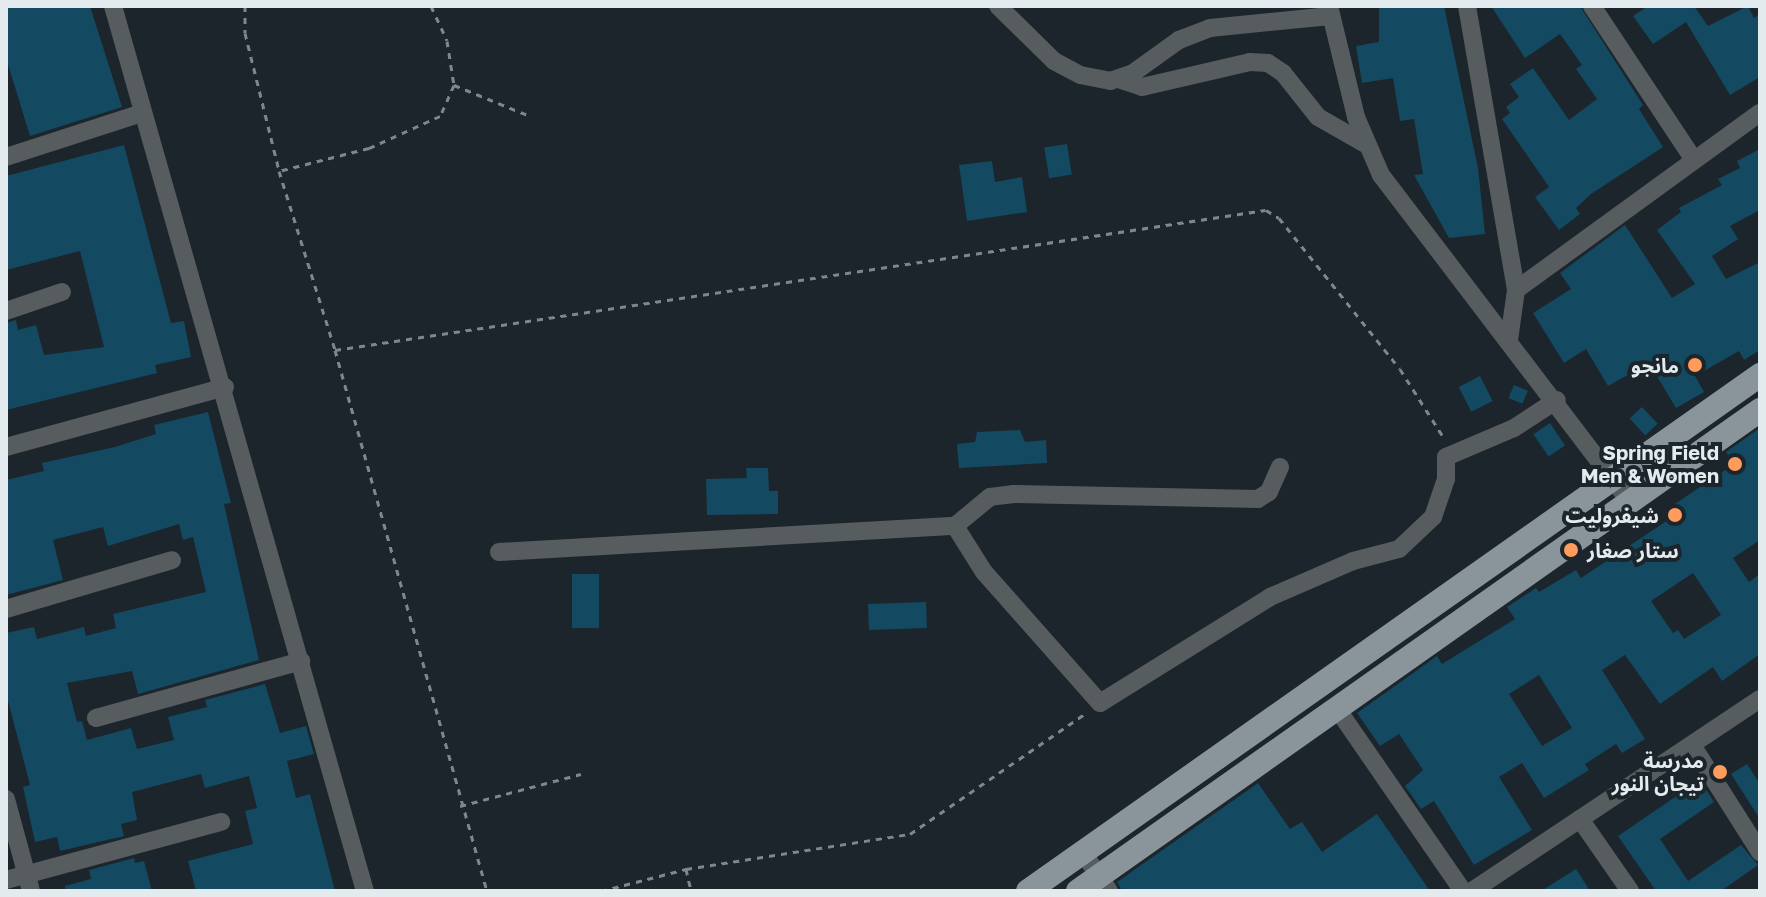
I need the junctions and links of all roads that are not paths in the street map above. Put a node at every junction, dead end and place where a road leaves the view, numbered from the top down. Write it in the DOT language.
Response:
graph roads {
  1 [pos="113,6"];
  2 [pos="998,6"];
  3 [pos="1467,6"];
  4 [pos="1592,6"];
  5 [pos="1330,11"];
  6 [pos="1118,79"];
  7 [pos="142,113"];
  8 [pos="1760,113"];
  9 [pos="1367,145"];
  10 [pos="6,155"];
  11 [pos="1694,160"];
  12 [pos="1516,290"];
  13 [pos="62,292"];
  14 [pos="6,311"];
  15 [pos="1509,340"];
  16 [pos="1760,375"];
  17 [pos="225,387"];
  18 [pos="1557,400"];
  19 [pos="1760,410"];
  20 [pos="6,447"];
  21 [pos="1280,467"];
  22 [pos="1610,476"];
  23 [pos="1629,501"];
  24 [pos="955,526"];
  25 [pos="499,552"];
  26 [pos="172,560"];
  27 [pos="6,609"];
  28 [pos="301,661"];
  29 [pos="1760,699"];
  30 [pos="1338,710"];
  31 [pos="96,718"];
  32 [pos="1692,745"];
  33 [pos="6,799"];
  34 [pos="1580,819"];
  35 [pos="221,822"];
  36 [pos="1082,851"];
  37 [pos="1760,852"];
  38 [pos="6,880"];
  39 [pos="28,883"];
  40 [pos="1104,883"];
  41 [pos="365,891"];
  42 [pos="1028,891"];
  43 [pos="1078,891"];
  44 [pos="1463,891"];
  45 [pos="1472,891"];
  46 [pos="1630,891"];
  1 -- 7 [label="street"];
  2 -- 6 [label="street"];
  3 -- 12 [label="street"];
  4 -- 11 [label="street"];
  5 -- 6 [label="street"];
  5 -- 9 [label="street"];
  6 -- 9 [label="street"];
  7 -- 10 [label="street"];
  7 -- 17 [label="street"];
  8 -- 11 [label="street"];
  9 -- 15 [label="street"];
  11 -- 12 [label="street"];
  12 -- 15 [label="street"];
  13 -- 14 [label="street"];
  15 -- 18 [label="street"];
  16 -- 22 [label="main road"];
  17 -- 20 [label="street"];
  17 -- 28 [label="street"];
  18 -- 22 [label="street"];
  18 -- 24 [label="street"];
  19 -- 23 [label="main road"];
  21 -- 24 [label="street"];
  22 -- 23 [label="street"];
  22 -- 36 [label="main road"];
  23 -- 30 [label="main road"];
  24 -- 25 [label="street"];
  26 -- 27 [label="street"];
  28 -- 31 [label="street"];
  28 -- 41 [label="street"];
  29 -- 32 [label="street"];
  30 -- 40 [label="main road"];
  30 -- 44 [label="street"];
  32 -- 34 [label="street"];
  32 -- 37 [label="street"];
  33 -- 39 [label="street"];
  34 -- 45 [label="street"];
  34 -- 46 [label="street"];
  35 -- 39 [label="street"];
  36 -- 40 [label="street"];
  36 -- 42 [label="main road"];
  38 -- 39 [label="street"];
  40 -- 43 [label="main road"];
}
